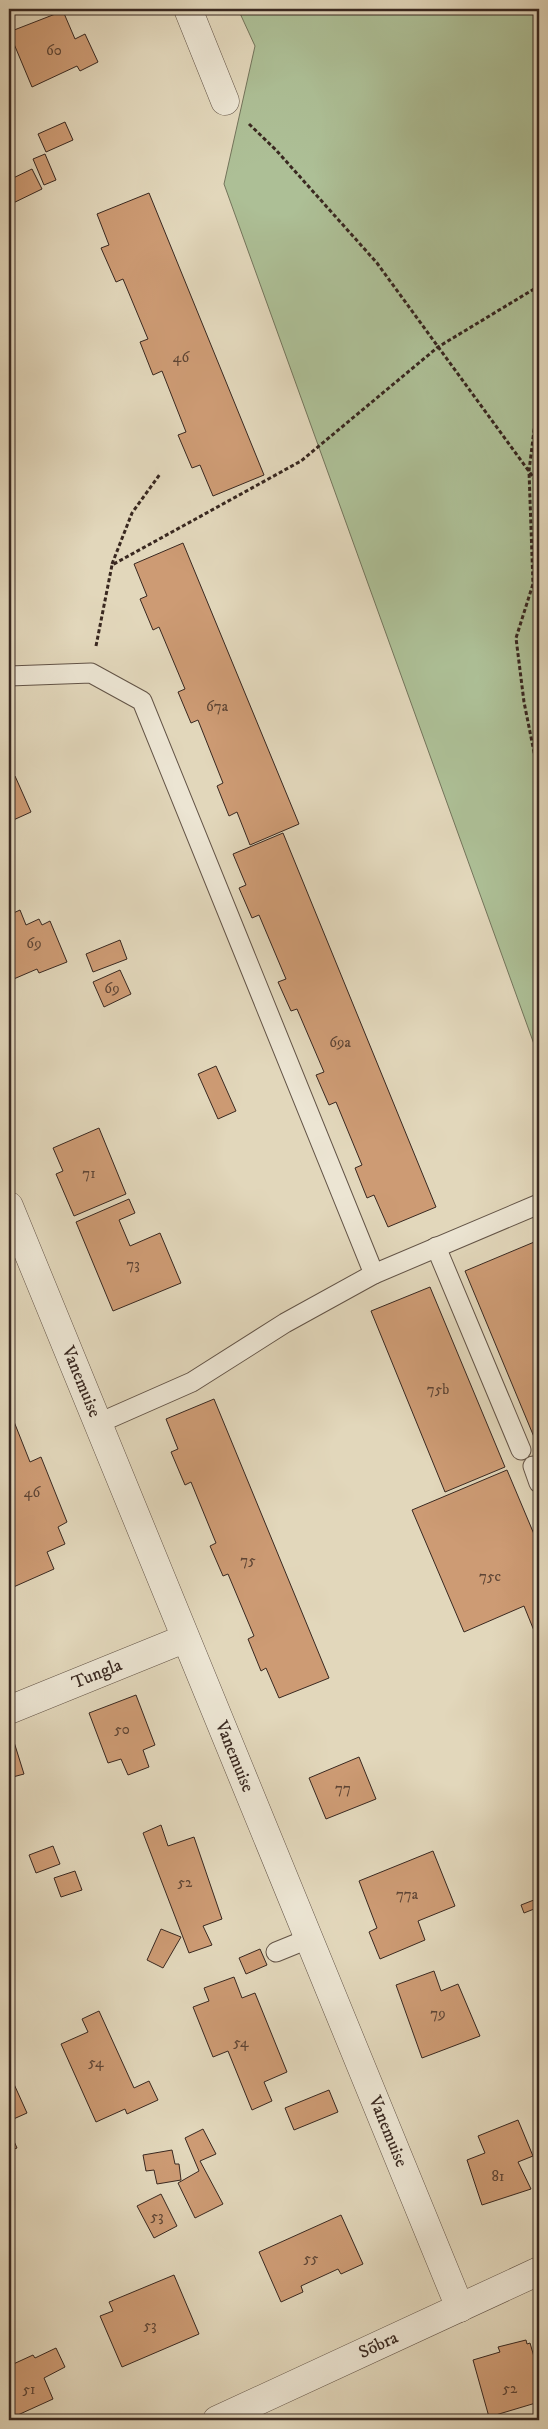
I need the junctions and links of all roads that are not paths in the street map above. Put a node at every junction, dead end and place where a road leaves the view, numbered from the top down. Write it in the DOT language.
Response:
graph roads {
  1 [pos="188,9"];
  2 [pos="225,102"];
  3 [pos="9,676"];
  4 [pos="539,1204"];
  5 [pos="9,1206"];
  6 [pos="436,1248"];
  7 [pos="374,1274"];
  8 [pos="99,1423"];
  9 [pos="521,1450"];
  10 [pos="184,1638"];
  11 [pos="9,1710"];
  12 [pos="308,1939"];
  13 [pos="276,1952"];
  14 [pos="539,2271"];
  15 [pos="460,2308"];
  16 [pos="217,2420"];
  1 -- 2 [label="street"];
  3 -- 7 [label="lane"];
  4 -- 6 [label="lane"];
  5 -- 8 [label="street, Vanemuise"];
  6 -- 7 [label="lane"];
  6 -- 9 [label="lane"];
  7 -- 8 [label="lane"];
  8 -- 10 [label="street, Vanemuise"];
  10 -- 11 [label="street, Tungla"];
  10 -- 12 [label="street, Vanemuise"];
  12 -- 13 [label="lane"];
  12 -- 15 [label="street, Vanemuise"];
  14 -- 15 [label="street, Sõbra"];
  15 -- 16 [label="street, Sõbra"];
}
